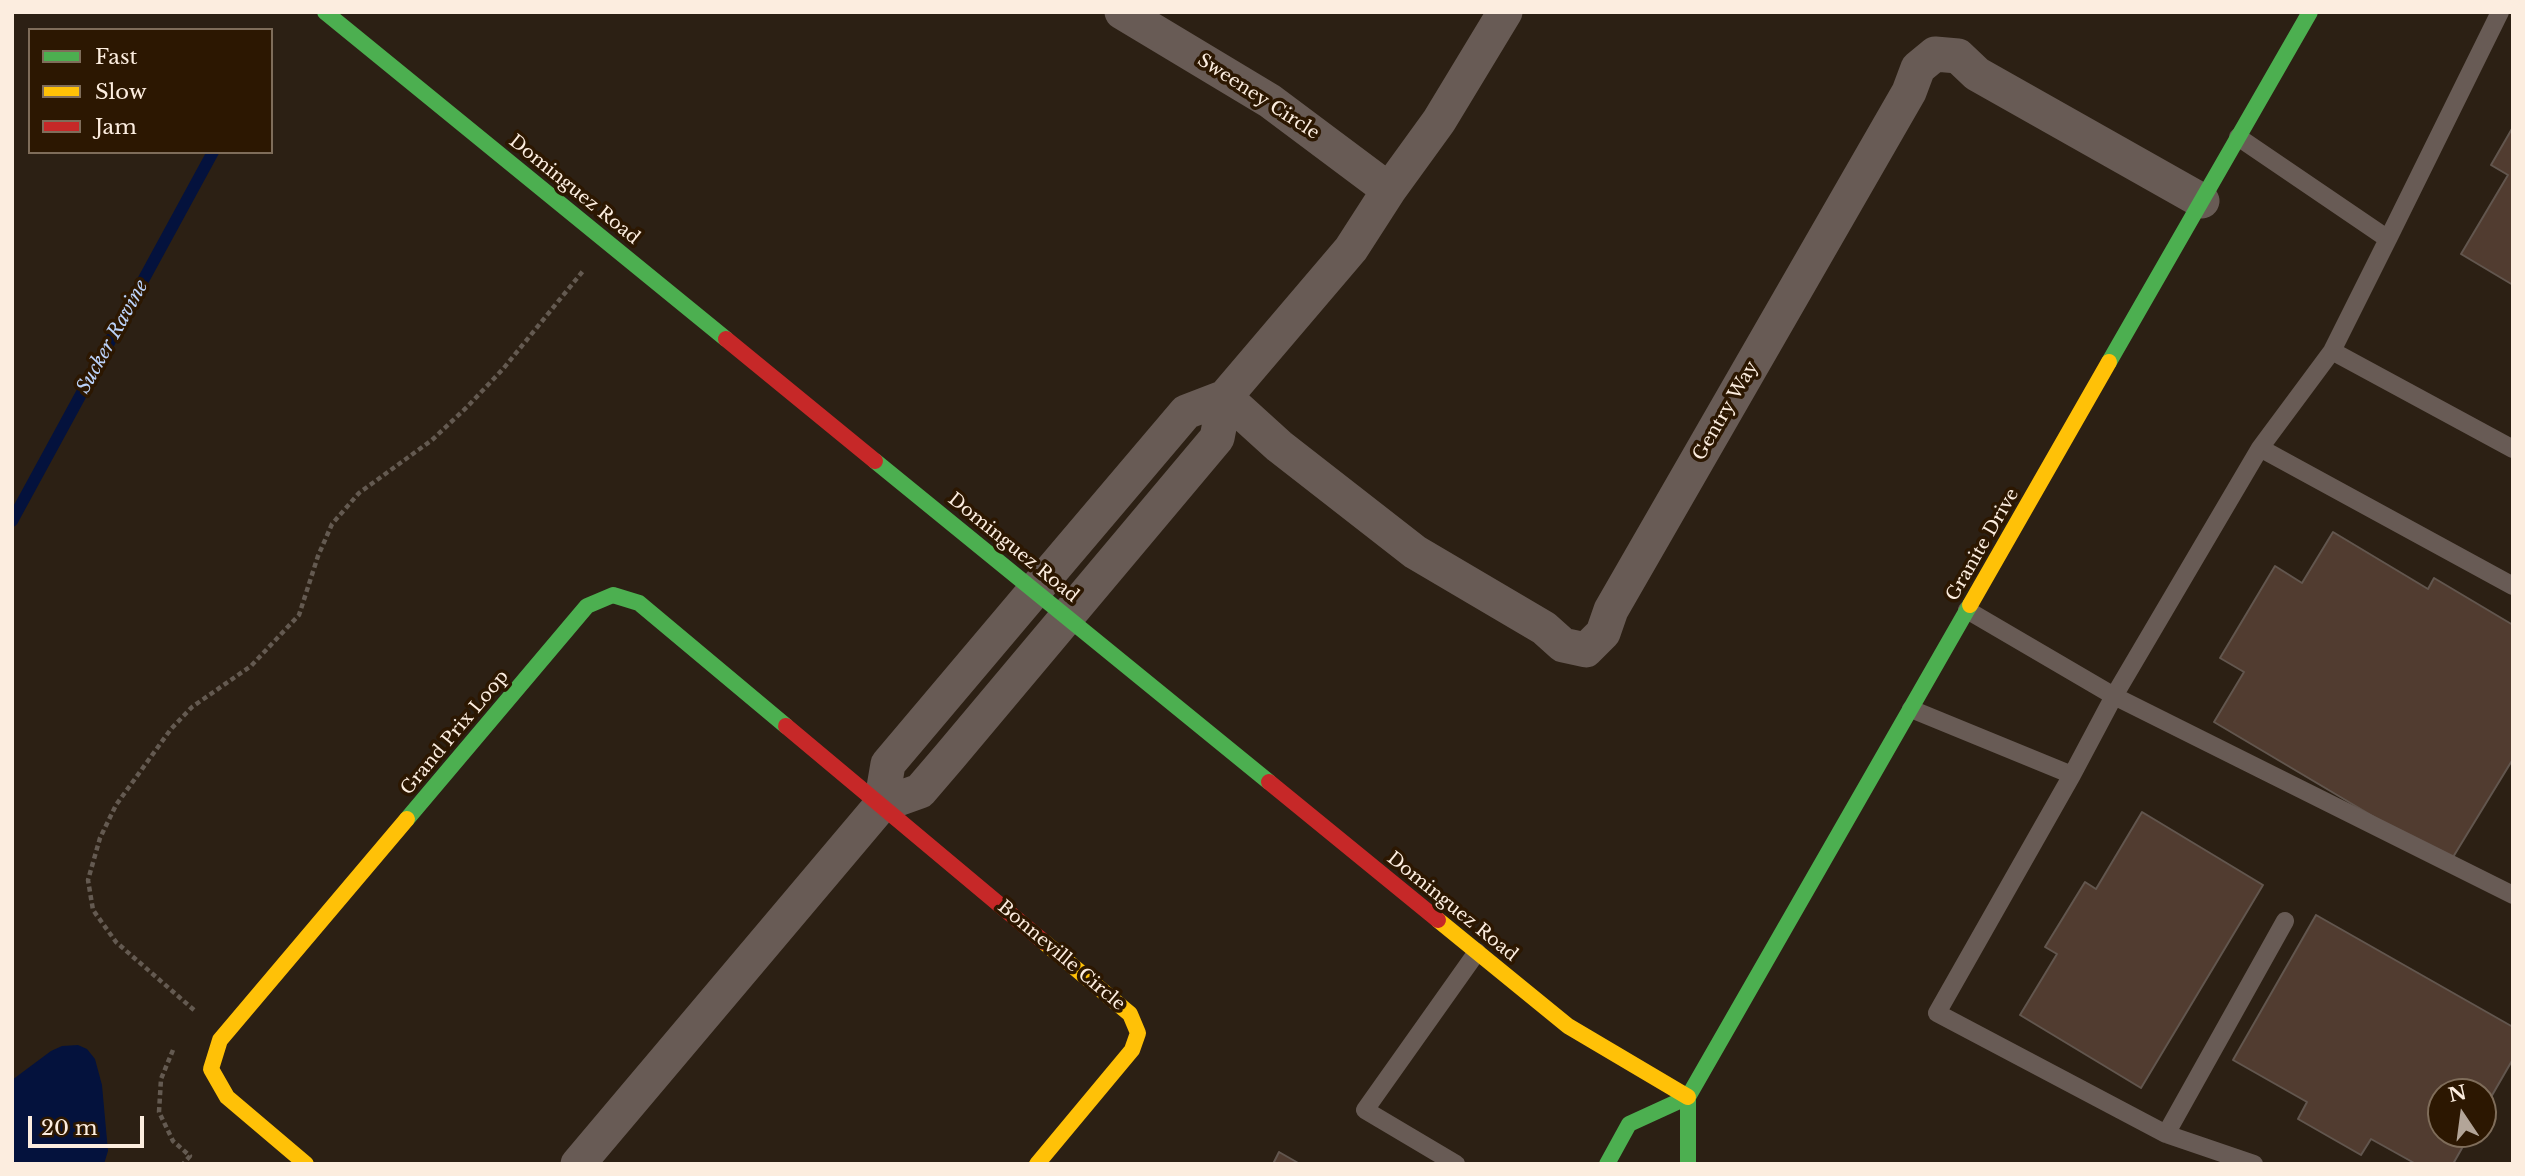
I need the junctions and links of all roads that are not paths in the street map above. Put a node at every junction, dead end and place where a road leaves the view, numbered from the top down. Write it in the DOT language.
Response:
graph roads {
  1 [pos="325,12"];
  2 [pos="1122,12"];
  3 [pos="1505,12"];
  4 [pos="2310,12"];
  5 [pos="2500,12"];
  6 [pos="2238,138"];
  7 [pos="1389,190"];
  8 [pos="2202,201"];
  9 [pos="2388,239"];
  10 [pos="2332,351"];
  11 [pos="1225,397"];
  12 [pos="2260,448"];
  13 [pos="2513,449"];
  14 [pos="2513,586"];
  15 [pos="1035,590"];
  16 [pos="1968,610"];
  17 [pos="1067,617"];
  18 [pos="2114,696"];
  19 [pos="1910,709"];
  20 [pos="2072,775"];
  21 [pos="881,805"];
  22 [pos="2513,895"];
  23 [pos="2285,921"];
  24 [pos="1477,952"];
  25 [pos="1688,1097"];
  26 [pos="2166,1134"];
  27 [pos="306,1164"];
  28 [pos="578,1164"];
  29 [pos="1037,1164"];
  30 [pos="1456,1164"];
  31 [pos="1607,1164"];
  32 [pos="1688,1164"];
  33 [pos="2254,1164"];
  1 -- 15 [label="street, Dominguez Road"];
  2 -- 7 [label="street, Sweeney Circle"];
  3 -- 7 [label="street"];
  4 -- 6 [label="street, Granite Drive"];
  5 -- 9 [label="lane"];
  6 -- 8 [label="street, Granite Drive"];
  6 -- 9 [label="lane"];
  7 -- 11 [label="street"];
  8 -- 11 [label="street, Gentry Way"];
  8 -- 16 [label="street, Granite Drive"];
  9 -- 10 [label="lane"];
  10 -- 12 [label="lane"];
  10 -- 13 [label="lane"];
  11 -- 15 [label="street"];
  11 -- 17 [label="street"];
  12 -- 14 [label="lane"];
  12 -- 18 [label="lane"];
  15 -- 17 [label="street, Dominguez Road"];
  15 -- 21 [label="street"];
  16 -- 18 [label="lane"];
  16 -- 19 [label="street, Granite Drive"];
  17 -- 21 [label="street"];
  17 -- 24 [label="street, Dominguez Road"];
  18 -- 20 [label="lane"];
  18 -- 22 [label="lane"];
  19 -- 20 [label="lane"];
  19 -- 25 [label="street, Granite Drive"];
  20 -- 26 [label="lane"];
  21 -- 27 [label="street, Grand Prix Loop"];
  21 -- 28 [label="street"];
  21 -- 29 [label="street, Bonneville Circle"];
  23 -- 26 [label="lane"];
  24 -- 25 [label="street, Dominguez Road"];
  24 -- 30 [label="lane"];
  25 -- 31 [label="street"];
  25 -- 32 [label="street, Granite Drive"];
  26 -- 33 [label="lane"];
}
